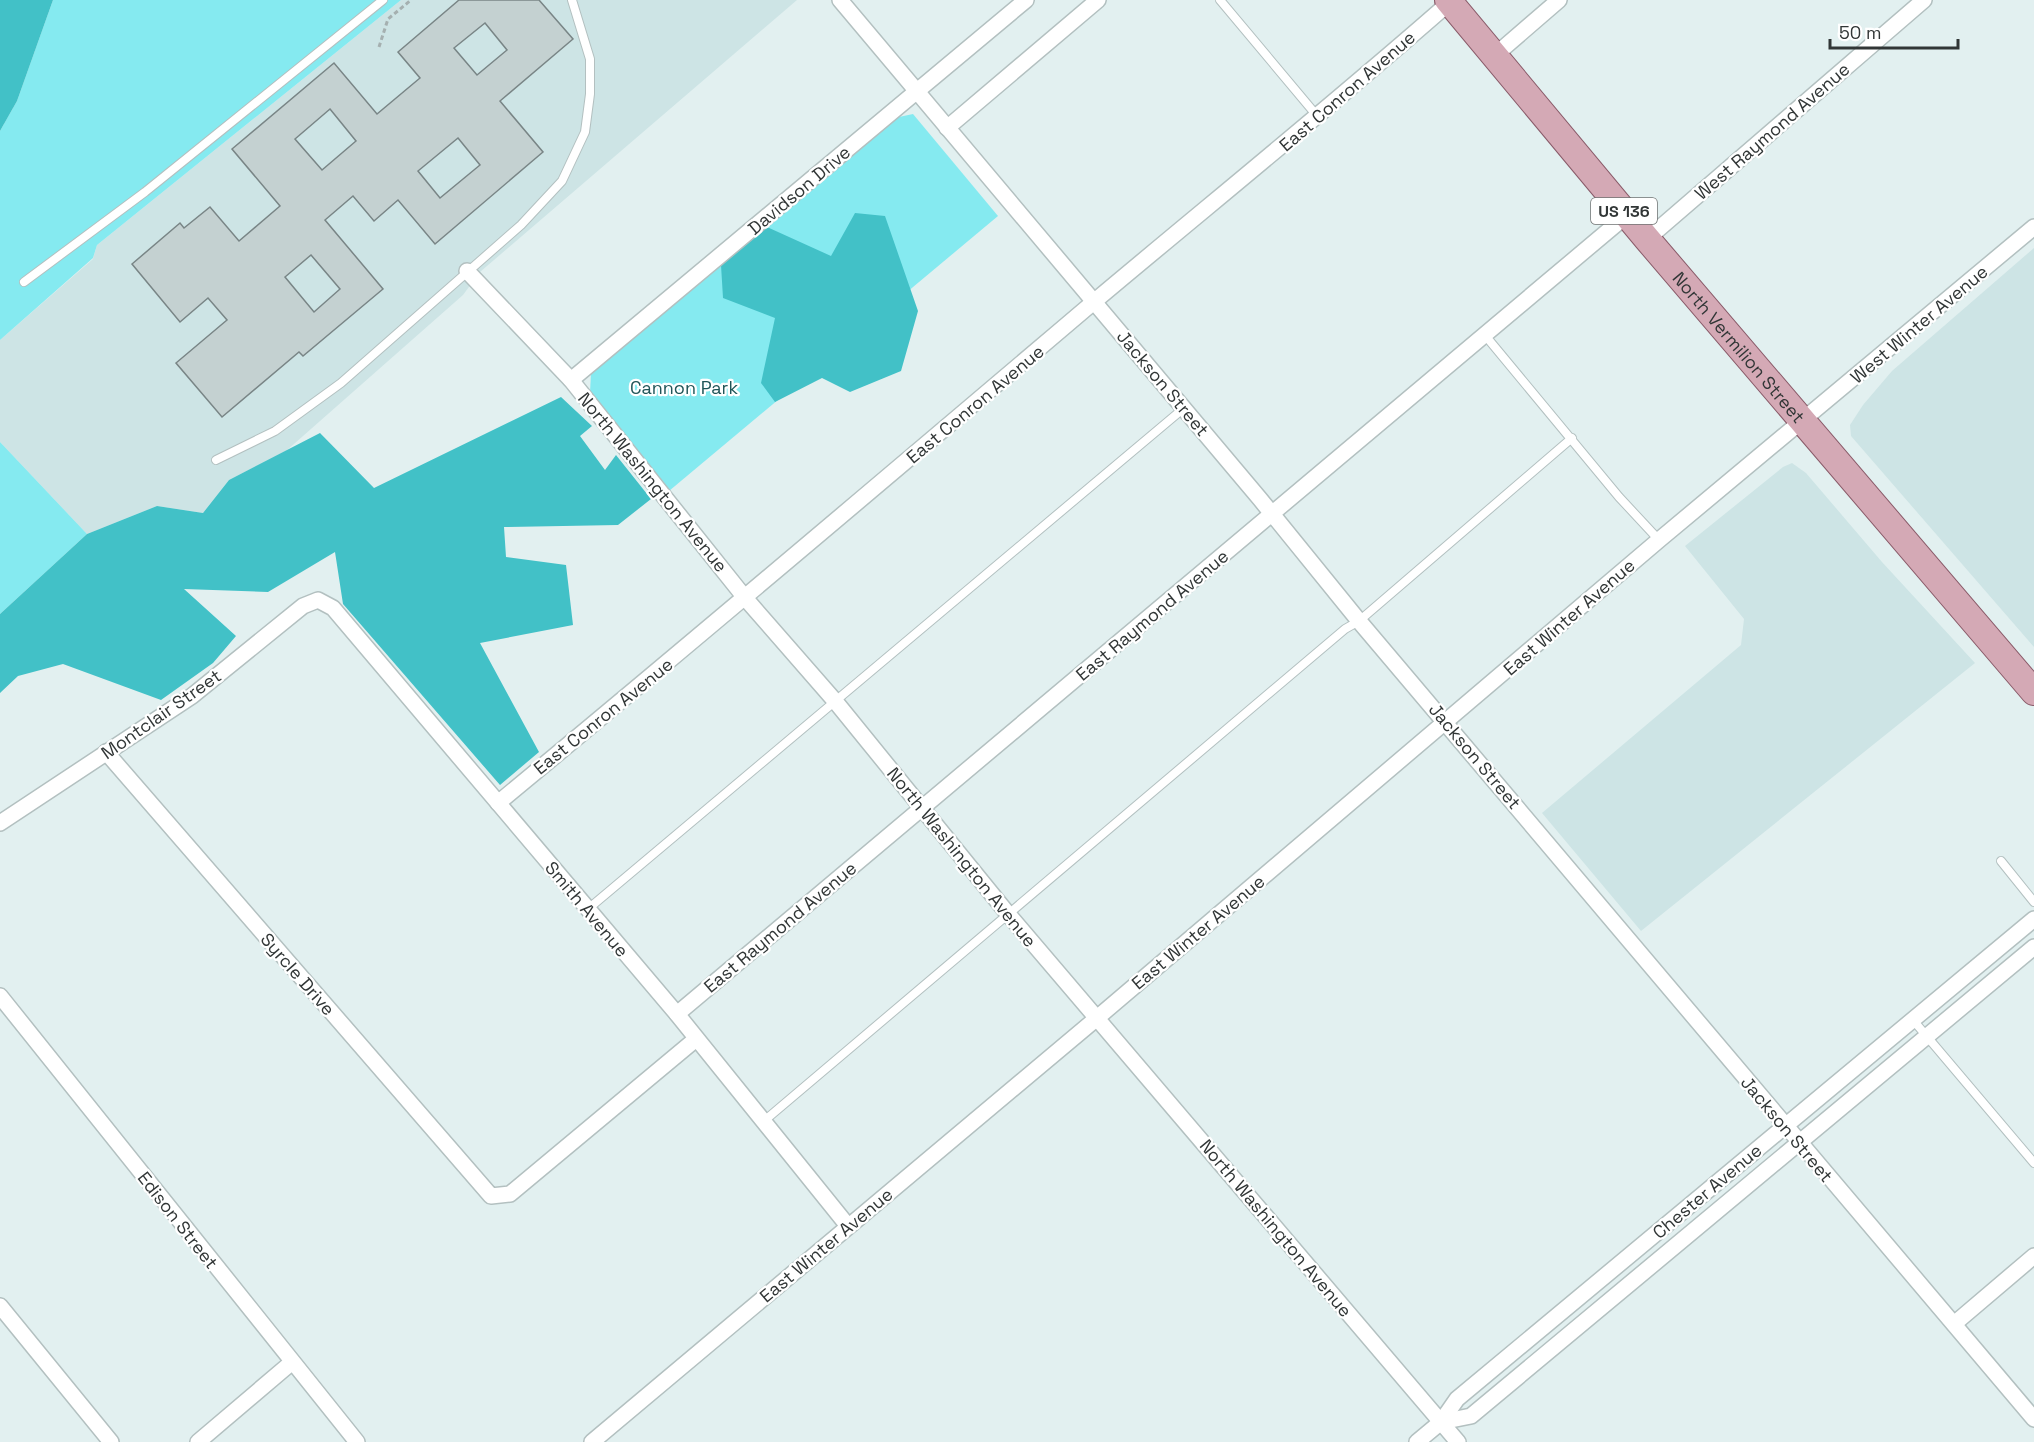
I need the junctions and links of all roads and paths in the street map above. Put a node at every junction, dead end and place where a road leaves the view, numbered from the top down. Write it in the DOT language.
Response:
graph roads {
  1 [pos="382,0"];
  2 [pos="411,0"];
  3 [pos="572,0"];
  4 [pos="840,0"];
  5 [pos="1026,0"];
  6 [pos="1098,0"];
  7 [pos="1220,0"];
  8 [pos="1559,0"];
  9 [pos="1924,0"];
  10 [pos="1449,1"];
  11 [pos="379,47"];
  12 [pos="1493,57"];
  13 [pos="917,93"];
  14 [pos="1318,117"];
  15 [pos="947,128"];
  16 [pos="1627,215"];
  17 [pos="2034,227"];
  18 [pos="1647,238"];
  19 [pos="467,271"];
  20 [pos="24,282"];
  21 [pos="1095,302"];
  22 [pos="1484,334"];
  23 [pos="571,380"];
  24 [pos="1184,408"];
  25 [pos="1803,421"];
  26 [pos="1572,438"];
  27 [pos="216,460"];
  28 [pos="1272,514"];
  29 [pos="1659,540"];
  30 [pos="746,599"];
  31 [pos="318,600"];
  32 [pos="1359,621"];
  33 [pos="2034,692"];
  34 [pos="835,701"];
  35 [pos="1446,722"];
  36 [pos="106,752"];
  37 [pos="498,803"];
  38 [pos="921,807"];
  39 [pos="0,823"];
  40 [pos="2001,861"];
  41 [pos="2034,902"];
  42 [pos="587,910"];
  43 [pos="1008,914"];
  44 [pos="2034,919"];
  45 [pos="2000,947"];
  46 [pos="2034,947"];
  47 [pos="2014,963"];
  48 [pos="0,996"];
  49 [pos="676,1014"];
  50 [pos="1097,1018"];
  51 [pos="1913,1020"];
  52 [pos="1927,1036"];
  53 [pos="696,1039"];
  54 [pos="765,1121"];
  55 [pos="1785,1126"];
  56 [pos="1799,1144"];
  57 [pos="2034,1163"];
  58 [pos="1670,1222"];
  59 [pos="848,1226"];
  60 [pos="1684,1239"];
  61 [pos="2034,1256"];
  62 [pos="0,1306"];
  63 [pos="1560,1314"];
  64 [pos="1954,1324"];
  65 [pos="1574,1331"];
  66 [pos="291,1363"];
  67 [pos="2034,1419"];
  68 [pos="1441,1422"];
  69 [pos="111,1442"];
  70 [pos="198,1442"];
  71 [pos="357,1442"];
  72 [pos="592,1442"];
  73 [pos="1418,1442"];
  74 [pos="1458,1442"];
  1 -- 20 [label="lane"];
  2 -- 11 [label="path"];
  3 -- 19 [label="lane"];
  4 -- 13 [label="street, Jackson Street"];
  5 -- 13 [label="street, Davidson Drive"];
  6 -- 15 [label="street"];
  7 -- 14 [label="lane"];
  8 -- 12 [label="street"];
  9 -- 18 [label="street, West Raymond Avenue"];
  10 -- 12 [label="main road, North Vermilion Street / US 136"];
  10 -- 14 [label="street, East Conron Avenue"];
  12 -- 16 [label="main road, North Vermilion Street / US 136"];
  13 -- 15 [label="street, Jackson Street"];
  13 -- 23 [label="street, Davidson Drive"];
  14 -- 21 [label="street, East Conron Avenue"];
  15 -- 21 [label="street, Jackson Street"];
  16 -- 18 [label="main road, North Vermilion Street / US 136"];
  16 -- 22 [label="street, East Raymond Avenue"];
  17 -- 25 [label="street, West Winter Avenue"];
  18 -- 25 [label="main road, North Vermilion Street / US 136"];
  19 -- 23 [label="street, North Washington Avenue"];
  19 -- 27 [label="lane"];
  21 -- 24 [label="street, Jackson Street"];
  21 -- 30 [label="street, East Conron Avenue"];
  22 -- 26 [label="lane"];
  22 -- 28 [label="street, East Raymond Avenue"];
  23 -- 30 [label="street, North Washington Avenue"];
  24 -- 28 [label="street, Jackson Street"];
  24 -- 34 [label="lane"];
  25 -- 29 [label="street, East Winter Avenue"];
  25 -- 33 [label="main road, North Vermilion Street / US 136"];
  26 -- 29 [label="lane"];
  26 -- 32 [label="lane"];
  28 -- 32 [label="street, Jackson Street"];
  28 -- 38 [label="street, East Raymond Avenue"];
  29 -- 35 [label="street, East Winter Avenue"];
  30 -- 34 [label="street, North Washington Avenue"];
  30 -- 37 [label="street, East Conron Avenue"];
  31 -- 36 [label="street, Montclair Street"];
  31 -- 37 [label="street, Smith Avenue"];
  32 -- 35 [label="street, Jackson Street"];
  32 -- 43 [label="lane"];
  34 -- 38 [label="street, North Washington Avenue"];
  34 -- 42 [label="lane"];
  35 -- 50 [label="street, East Winter Avenue"];
  35 -- 55 [label="street, Jackson Street"];
  36 -- 39 [label="street, Montclair Street"];
  36 -- 53 [label="street, Syrcle Drive"];
  37 -- 42 [label="street, Smith Avenue"];
  38 -- 43 [label="street, North Washington Avenue"];
  38 -- 49 [label="street, East Raymond Avenue"];
  40 -- 41 [label="lane"];
  42 -- 49 [label="street, Smith Avenue"];
  43 -- 50 [label="street, North Washington Avenue"];
  43 -- 54 [label="lane"];
  44 -- 45 [label="street, Chester Avenue"];
  45 -- 47 [label="street"];
  45 -- 51 [label="street, Chester Avenue"];
  46 -- 47 [label="street, Chester Avenue"];
  47 -- 52 [label="street, Chester Avenue"];
  48 -- 66 [label="street, Edison Street"];
  49 -- 53 [label="street, Smith Avenue"];
  50 -- 59 [label="street, East Winter Avenue"];
  50 -- 68 [label="street, North Washington Avenue"];
  51 -- 52 [label="lane"];
  51 -- 55 [label="street, Chester Avenue"];
  52 -- 56 [label="street, Chester Avenue"];
  52 -- 57 [label="lane"];
  53 -- 54 [label="street, Smith Avenue"];
  54 -- 59 [label="street, Smith Avenue"];
  55 -- 56 [label="street, Jackson Street"];
  55 -- 58 [label="street, Chester Avenue"];
  56 -- 60 [label="street, Chester Avenue"];
  56 -- 64 [label="street, Jackson Street"];
  58 -- 60 [label="street"];
  58 -- 63 [label="street, Chester Avenue"];
  59 -- 72 [label="street, East Winter Avenue"];
  60 -- 65 [label="street, Chester Avenue"];
  61 -- 64 [label="street"];
  62 -- 69 [label="street"];
  63 -- 65 [label="street"];
  63 -- 68 [label="street, Chester Avenue"];
  64 -- 67 [label="street, Jackson Street"];
  65 -- 68 [label="street, Chester Avenue"];
  66 -- 70 [label="street"];
  66 -- 71 [label="street, Edison Street"];
  68 -- 73 [label="street, Chester Avenue"];
  68 -- 74 [label="street, North Washington Avenue"];
}
